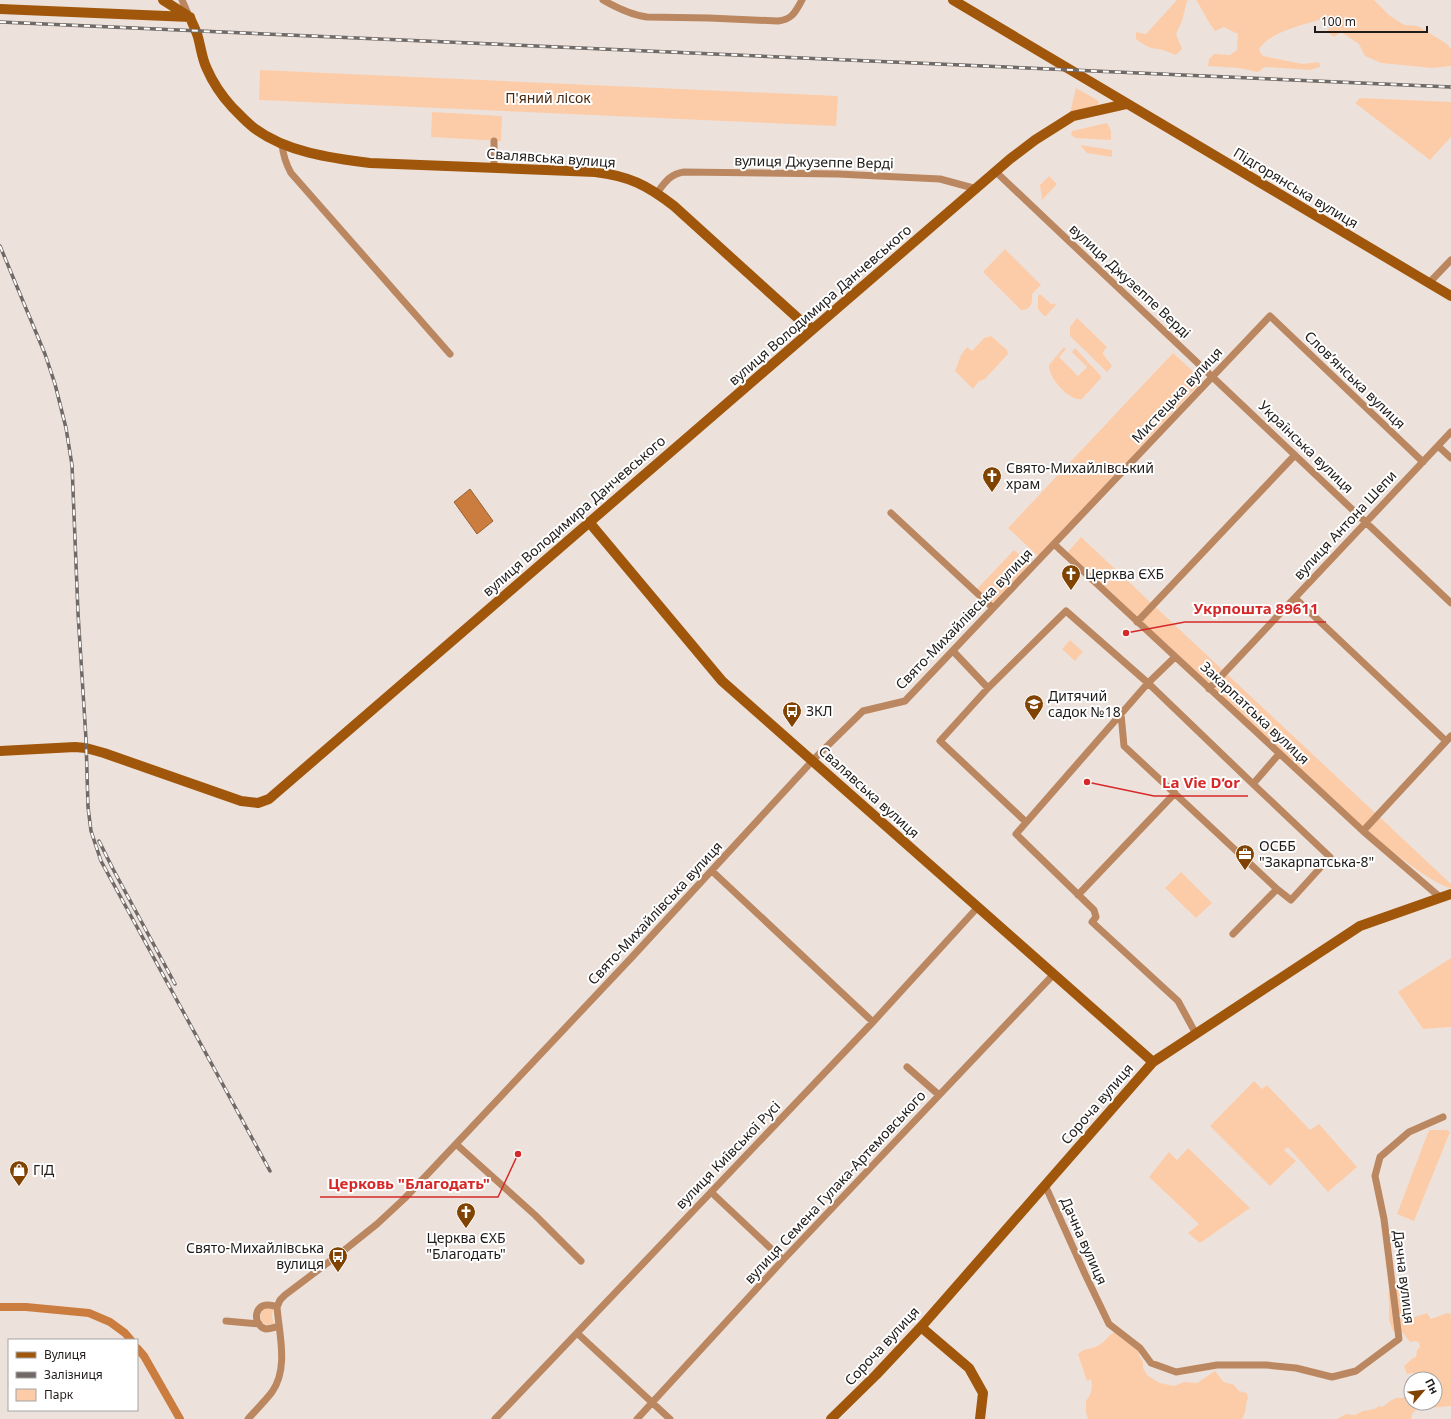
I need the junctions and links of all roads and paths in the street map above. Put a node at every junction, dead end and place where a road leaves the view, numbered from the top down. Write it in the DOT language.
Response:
graph roads {
  1 [pos="163,0"];
  2 [pos="182,0"];
  3 [pos="605,0"];
  4 [pos="802,0"];
  5 [pos="953,0"];
  6 [pos="0,9"];
  7 [pos="190,17"];
  8 [pos="1126,104"];
  9 [pos="494,141"];
  10 [pos="282,144"];
  11 [pos="494,168"];
  12 [pos="996,172"];
  13 [pos="977,189"];
  14 [pos="657,192"];
  15 [pos="1451,260"];
  16 [pos="1429,283"];
  17 [pos="1451,296"];
  18 [pos="1270,316"];
  19 [pos="813,329"];
  20 [pos="450,354"];
  21 [pos="1212,377"];
  22 [pos="1451,432"];
  23 [pos="1438,446"];
  24 [pos="1295,455"];
  25 [pos="1451,458"];
  26 [pos="1423,462"];
  27 [pos="891,513"];
  28 [pos="589,522"];
  29 [pos="1366,522"];
  30 [pos="1054,544"];
  31 [pos="1295,598"];
  32 [pos="1451,602"];
  33 [pos="993,608"];
  34 [pos="1137,622"];
  35 [pos="953,651"];
  36 [pos="1175,657"];
  37 [pos="1148,682"];
  38 [pos="988,688"];
  39 [pos="1209,689"];
  40 [pos="1121,714"];
  41 [pos="1448,738"];
  42 [pos="0,751"];
  43 [pos="1279,754"];
  44 [pos="812,761"];
  45 [pos="1253,784"];
  46 [pos="1175,793"];
  47 [pos="1026,822"];
  48 [pos="1363,831"];
  49 [pos="712,871"];
  50 [pos="1277,889"];
  51 [pos="1078,894"];
  52 [pos="1451,894"];
  53 [pos="1441,898"];
  54 [pos="977,908"];
  55 [pos="1233,934"];
  56 [pos="1053,975"];
  57 [pos="873,1022"];
  58 [pos="1196,1034"];
  59 [pos="1153,1062"];
  60 [pos="907,1067"];
  61 [pos="939,1095"];
  62 [pos="1444,1117"];
  63 [pos="456,1144"];
  64 [pos="1045,1185"];
  65 [pos="711,1192"];
  66 [pos="783,1260"];
  67 [pos="580,1261"];
  68 [pos="278,1307"];
  69 [pos="226,1321"];
  70 [pos="258,1321"];
  71 [pos="279,1326"];
  72 [pos="921,1327"];
  73 [pos="577,1334"];
  74 [pos="652,1403"];
  75 [pos="248,1419"];
  76 [pos="495,1419"];
  77 [pos="637,1419"];
  78 [pos="670,1419"];
  79 [pos="831,1419"];
  80 [pos="980,1419"];
  1 -- 7 [label="street"];
  2 -- 7 [label="street"];
  3 -- 4 [label="street"];
  5 -- 8 [label="street, Підгорянська вулиця"];
  6 -- 7 [label="street"];
  7 -- 10 [label="street, Свалявська вулиця"];
  8 -- 12 [label="street, вулиця Володимира Данчевського"];
  8 -- 16 [label="street, Підгорянська вулиця"];
  9 -- 11 [label="street"];
  10 -- 11 [label="street, Свалявська вулиця"];
  10 -- 20 [label="street"];
  11 -- 14 [label="street, Свалявська вулиця"];
  12 -- 13 [label="street, вулиця Володимира Данчевського"];
  12 -- 21 [label="street, вулиця Джузеппе Верді"];
  13 -- 14 [label="street, вулиця Джузеппе Верді"];
  13 -- 19 [label="street, вулиця Володимира Данчевського"];
  14 -- 19 [label="street, Свалявська вулиця"];
  15 -- 16 [label="street"];
  16 -- 17 [label="street, Підгорянська вулиця"];
  18 -- 21 [label="street, Мистецька вулиця"];
  18 -- 26 [label="street, Словʼянська вулиця"];
  19 -- 28 [label="street, вулиця Володимира Данчевського"];
  21 -- 24 [label="street, Українська вулиця"];
  21 -- 30 [label="street, Мистецька вулиця"];
  22 -- 23 [label="street, вулиця Антона Шепи"];
  23 -- 25 [label="street"];
  23 -- 26 [label="street, вулиця Антона Шепи"];
  24 -- 29 [label="street, Українська вулиця"];
  24 -- 34 [label="street"];
  26 -- 29 [label="street, вулиця Антона Шепи"];
  27 -- 33 [label="street"];
  28 -- 42 [label="street, вулиця Володимира Данчевського"];
  28 -- 44 [label="street, Свалявська вулиця"];
  29 -- 31 [label="street, вулиця Антона Шепи"];
  29 -- 32 [label="street, Українська вулиця"];
  30 -- 33 [label="street, Свято-Михайлівська вулиця"];
  30 -- 34 [label="street, Закарпатська вулиця"];
  31 -- 39 [label="street, вулиця Антона Шепи"];
  31 -- 41 [label="street"];
  33 -- 35 [label="street, Свято-Михайлівська вулиця"];
  34 -- 36 [label="street, Закарпатська вулиця"];
  35 -- 38 [label="street"];
  35 -- 44 [label="street, Свято-Михайлівська вулиця"];
  36 -- 37 [label="street"];
  36 -- 39 [label="street, Закарпатська вулиця"];
  37 -- 38 [label="street"];
  37 -- 40 [label="street"];
  37 -- 45 [label="street"];
  38 -- 47 [label="street"];
  39 -- 43 [label="street, Закарпатська вулиця"];
  40 -- 46 [label="street"];
  40 -- 47 [label="street"];
  41 -- 48 [label="street"];
  43 -- 45 [label="street"];
  43 -- 48 [label="street, Закарпатська вулиця"];
  44 -- 49 [label="street, Свято-Михайлівська вулиця"];
  44 -- 54 [label="street, Свалявська вулиця"];
  45 -- 50 [label="street"];
  46 -- 50 [label="street"];
  46 -- 51 [label="street"];
  47 -- 51 [label="street"];
  48 -- 53 [label="street, Закарпатська вулиця"];
  49 -- 57 [label="street"];
  49 -- 63 [label="street, Свято-Михайлівська вулиця"];
  50 -- 55 [label="street"];
  51 -- 58 [label="street"];
  52 -- 53 [label="street, Сороча вулиця"];
  53 -- 58 [label="street, Сороча вулиця"];
  54 -- 56 [label="street, Свалявська вулиця"];
  54 -- 57 [label="street, вулиця Київської Русі"];
  56 -- 59 [label="street, Свалявська вулиця"];
  56 -- 61 [label="street, вулиця Семена Гулака-Артемовського"];
  57 -- 65 [label="street, вулиця Київської Русі"];
  58 -- 59 [label="street, Сороча вулиця"];
  59 -- 64 [label="street, Сороча вулиця"];
  60 -- 61 [label="street"];
  61 -- 66 [label="street, вулиця Семена Гулака-Артемовського"];
  62 -- 64 [label="street, Дачна вулиця"];
  63 -- 67 [label="street"];
  63 -- 68 [label="street, Свято-Михайлівська вулиця"];
  64 -- 72 [label="street, Сороча вулиця"];
  65 -- 66 [label="street"];
  65 -- 73 [label="street, вулиця Київської Русі"];
  66 -- 74 [label="street, вулиця Семена Гулака-Артемовського"];
  68 -- 70 [label="street"];
  68 -- 71 [label="street"];
  69 -- 70 [label="street"];
  70 -- 71 [label="street"];
  71 -- 75 [label="street"];
  72 -- 79 [label="street, Сороча вулиця"];
  72 -- 80 [label="street"];
  73 -- 74 [label="street"];
  73 -- 76 [label="street, вулиця Київської Русі"];
  74 -- 77 [label="street, вулиця Семена Гулака-Артемовського"];
  74 -- 78 [label="street"];
}
